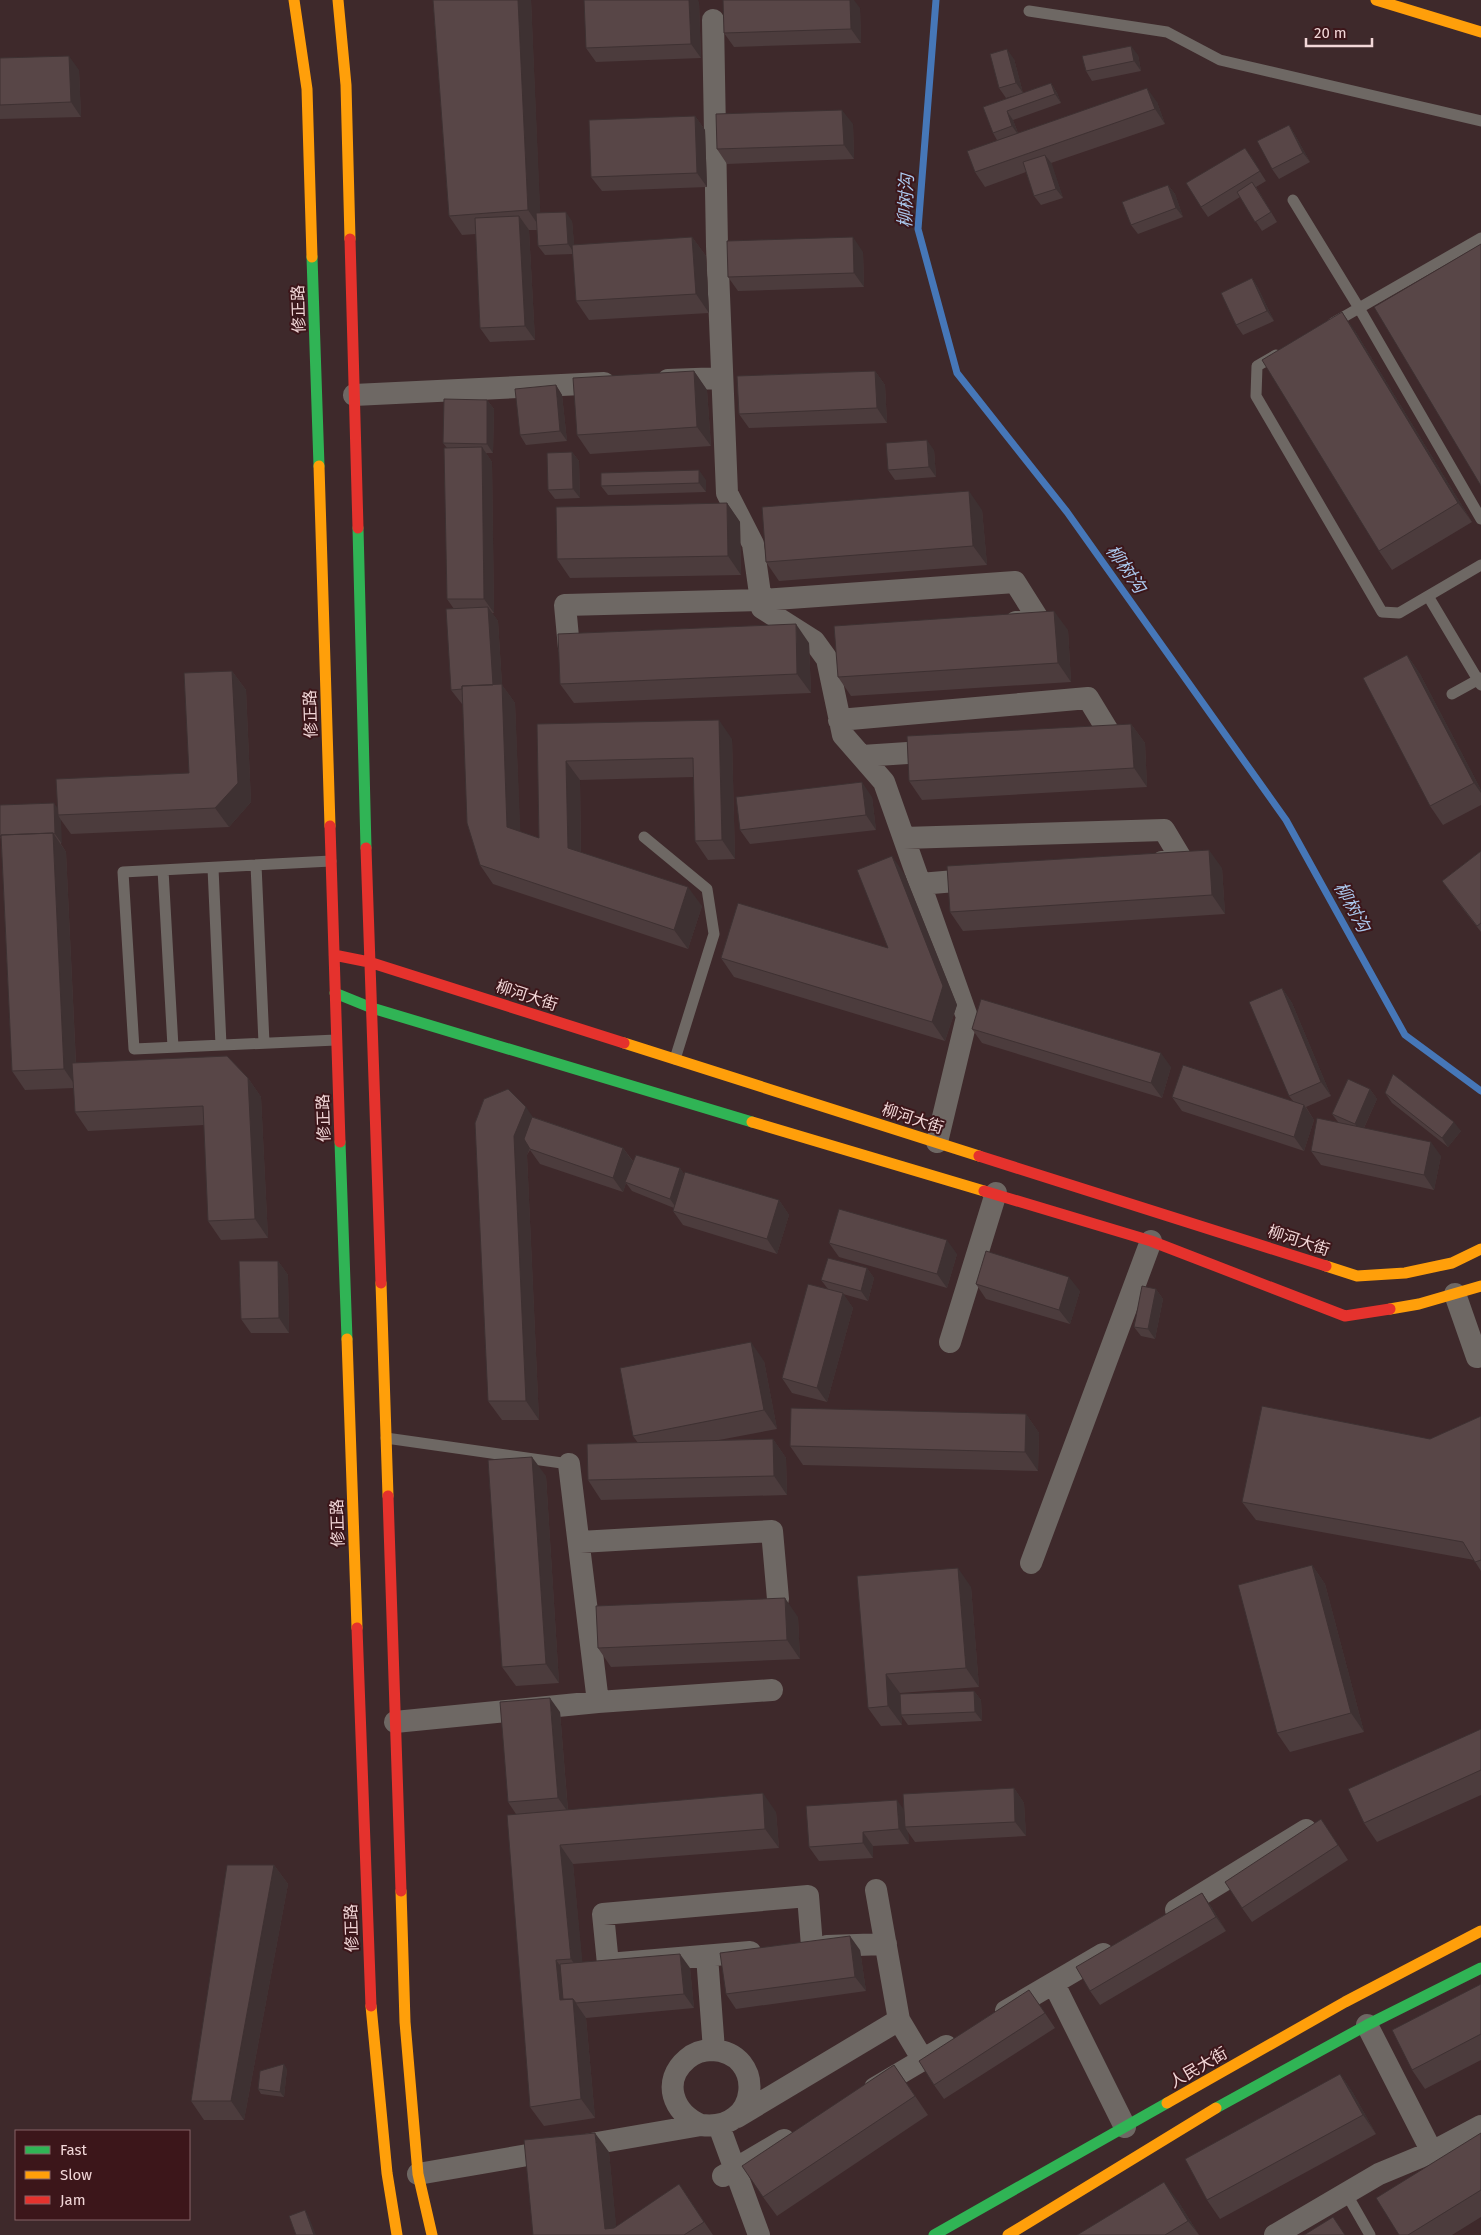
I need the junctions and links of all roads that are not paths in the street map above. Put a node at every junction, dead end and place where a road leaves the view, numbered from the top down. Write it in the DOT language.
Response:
graph roads {
  1 [pos="294,0"];
  2 [pos="338,0"];
  3 [pos="1376,0"];
  4 [pos="1029,11"];
  5 [pos="712,20"];
  6 [pos="1481,32"];
  7 [pos="1481,121"];
  8 [pos="1293,200"];
  9 [pos="1481,238"];
  10 [pos="1359,308"];
  11 [pos="1325,327"];
  12 [pos="1283,351"];
  13 [pos="722,378"];
  14 [pos="354,394"];
  15 [pos="1481,519"];
  16 [pos="1481,565"];
  17 [pos="1428,596"];
  18 [pos="761,600"];
  19 [pos="999,624"];
  20 [pos="768,633"];
  21 [pos="805,636"];
  22 [pos="843,638"];
  23 [pos="609,645"];
  24 [pos="1480,681"];
  25 [pos="1452,694"];
  26 [pos="839,720"];
  27 [pos="1084,741"];
  28 [pos="958,750"];
  29 [pos="862,756"];
  30 [pos="644,837"];
  31 [pos="904,838"];
  32 [pos="331,861"];
  33 [pos="1143,864"];
  34 [pos="256,865"];
  35 [pos="213,868"];
  36 [pos="163,870"];
  37 [pos="998,877"];
  38 [pos="920,884"];
  39 [pos="334,955"];
  40 [pos="368,962"];
  41 [pos="335,993"];
  42 [pos="372,1008"];
  43 [pos="336,1040"];
  44 [pos="264,1043"];
  45 [pos="222,1045"];
  46 [pos="173,1047"];
  47 [pos="675,1060"];
  48 [pos="936,1142"];
  49 [pos="996,1193"];
  50 [pos="1151,1242"];
  51 [pos="1481,1249"];
  52 [pos="1481,1286"];
  53 [pos="1455,1294"];
  54 [pos="950,1342"];
  55 [pos="1477,1357"];
  56 [pos="386,1438"];
  57 [pos="569,1464"];
  58 [pos="580,1542"];
  59 [pos="1031,1563"];
  60 [pos="778,1599"];
  61 [pos="772,1690"];
  62 [pos="598,1702"];
  63 [pos="395,1722"];
  64 [pos="1307,1829"];
  65 [pos="876,1890"];
  66 [pos="1155,1922"];
  67 [pos="1481,1931"];
  68 [pos="1121,1943"];
  69 [pos="886,1944"];
  70 [pos="793,1948"];
  71 [pos="707,1956"];
  72 [pos="1481,1968"];
  73 [pos="1054,1984"];
  74 [pos="900,2020"];
  75 [pos="988,2022"];
  76 [pos="1367,2025"];
  77 [pos="964,2036"];
  78 [pos="714,2050"];
  79 [pos="923,2060"];
  80 [pos="855,2100"];
  81 [pos="719,2123"];
  82 [pos="1481,2126"];
  83 [pos="1125,2127"];
  84 [pos="803,2129"];
  85 [pos="1432,2152"];
  86 [pos="729,2172"];
  87 [pos="418,2174"];
  88 [pos="1346,2193"];
  89 [pos="397,2235"];
  90 [pos="432,2235"];
  91 [pos="760,2235"];
  92 [pos="934,2235"];
  93 [pos="1008,2235"];
  94 [pos="1275,2235"];
  95 [pos="1370,2235"];
  1 -- 32 [label="main road, 修正路"];
  2 -- 14 [label="main road"];
  3 -- 6 [label="main road"];
  4 -- 7 [label="lane"];
  5 -- 13 [label="street"];
  8 -- 10 [label="lane"];
  9 -- 10 [label="lane"];
  10 -- 11 [label="lane"];
  10 -- 15 [label="lane"];
  12 -- 17 [label="lane"];
  13 -- 14 [label="street"];
  13 -- 18 [label="street"];
  14 -- 40 [label="main road"];
  16 -- 17 [label="lane"];
  17 -- 24 [label="lane"];
  18 -- 19 [label="street"];
  18 -- 21 [label="street"];
  18 -- 23 [label="street"];
  20 -- 21 [label="street"];
  21 -- 22 [label="street"];
  21 -- 26 [label="street"];
  24 -- 25 [label="lane"];
  26 -- 27 [label="street"];
  26 -- 29 [label="street"];
  28 -- 29 [label="street"];
  29 -- 31 [label="street"];
  30 -- 47 [label="lane"];
  31 -- 33 [label="street"];
  31 -- 38 [label="street"];
  32 -- 34 [label="lane"];
  32 -- 39 [label="main road, 修正路"];
  34 -- 35 [label="lane"];
  34 -- 44 [label="lane"];
  35 -- 36 [label="lane"];
  35 -- 45 [label="lane"];
  36 -- 46 [label="lane"];
  36 -- 46 [label="lane"];
  37 -- 38 [label="street"];
  38 -- 48 [label="street"];
  39 -- 40 [label="main road, 柳河大街"];
  39 -- 41 [label="main road, 修正路"];
  40 -- 42 [label="main road"];
  40 -- 47 [label="main road, 柳河大街"];
  41 -- 42 [label="main road"];
  41 -- 43 [label="main road, 修正路"];
  42 -- 49 [label="main road"];
  42 -- 56 [label="main road"];
  43 -- 44 [label="lane"];
  43 -- 89 [label="main road, 修正路"];
  44 -- 45 [label="lane"];
  45 -- 46 [label="lane"];
  47 -- 48 [label="main road, 柳河大街"];
  48 -- 51 [label="main road, 柳河大街"];
  49 -- 50 [label="main road"];
  49 -- 54 [label="street"];
  50 -- 53 [label="main road"];
  50 -- 59 [label="street"];
  52 -- 53 [label="main road"];
  53 -- 55 [label="street"];
  56 -- 57 [label="lane"];
  56 -- 63 [label="main road"];
  57 -- 58 [label="street"];
  58 -- 60 [label="street"];
  58 -- 62 [label="street"];
  61 -- 62 [label="street"];
  62 -- 63 [label="street"];
  63 -- 87 [label="main road"];
  64 -- 66 [label="street"];
  65 -- 69 [label="street"];
  67 -- 83 [label="main road, 人民大街"];
  68 -- 73 [label="street"];
  69 -- 70 [label="street"];
  69 -- 74 [label="street"];
  70 -- 71 [label="street"];
  70 -- 71 [label="street"];
  71 -- 78 [label="street"];
  72 -- 76 [label="main road"];
  73 -- 75 [label="street"];
  73 -- 83 [label="street"];
  74 -- 79 [label="street"];
  74 -- 81 [label="street"];
  76 -- 85 [label="street"];
  76 -- 93 [label="main road"];
  77 -- 79 [label="street"];
  78 -- 81 [label="street"];
  78 -- 81 [label="street"];
  79 -- 80 [label="street"];
  81 -- 86 [label="street"];
  81 -- 87 [label="street"];
  82 -- 85 [label="street"];
  83 -- 92 [label="main road, 人民大街"];
  84 -- 86 [label="street"];
  85 -- 88 [label="street"];
  86 -- 91 [label="street"];
  87 -- 90 [label="main road"];
  88 -- 94 [label="street"];
  88 -- 95 [label="lane"];
}
